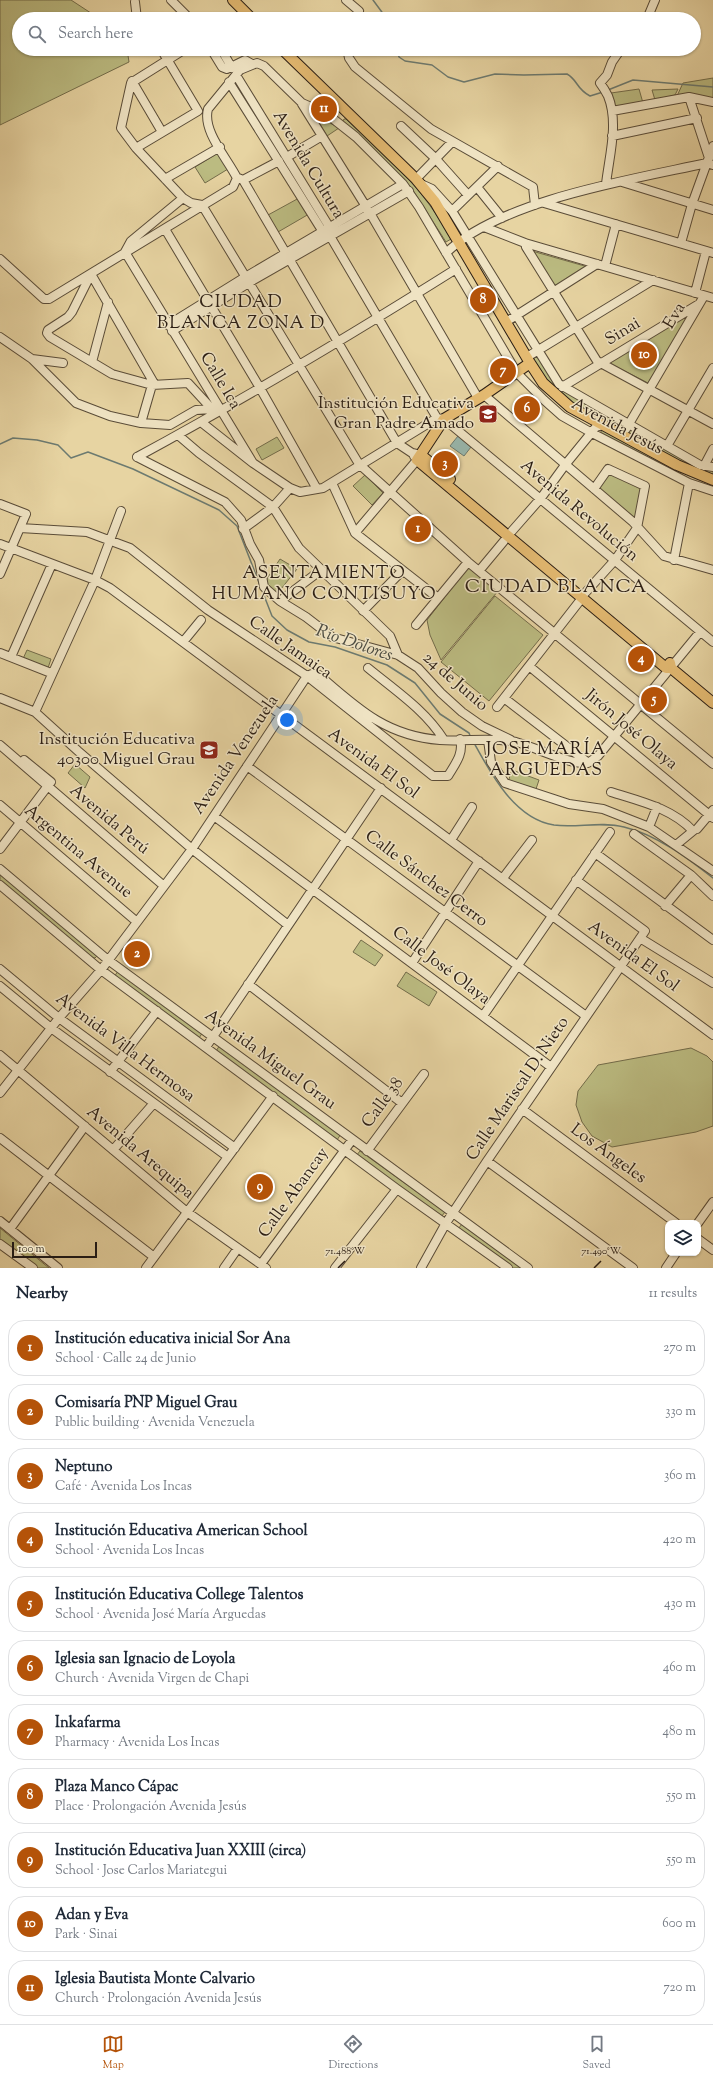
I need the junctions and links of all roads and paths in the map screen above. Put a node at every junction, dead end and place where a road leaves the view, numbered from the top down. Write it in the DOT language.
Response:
graph roads {
  1 [pos="171,0"];
  2 [pos="232,0"];
  3 [pos="346,0"];
  4 [pos="654,0"];
  5 [pos="135,2"];
  6 [pos="136,12"];
  7 [pos="183,12"];
  8 [pos="245,12"];
  9 [pos="358,12"];
  10 [pos="650,12"];
  11 [pos="166,56"];
  12 [pos="173,56"];
  13 [pos="215,56"];
  14 [pos="226,56"];
  15 [pos="289,56"];
  16 [pos="349,56"];
  17 [pos="616,56"];
  18 [pos="168,59"];
  19 [pos="234,71"];
  20 [pos="132,82"];
  21 [pos="229,82"];
  22 [pos="689,97"];
  23 [pos="713,102"];
  24 [pos="302,104"];
  25 [pos="612,111"];
  26 [pos="697,118"];
  27 [pos="401,126"];
  28 [pos="162,132"];
  29 [pos="322,136"];
  30 [pos="612,136"];
  31 [pos="452,142"];
  32 [pos="713,146"];
  33 [pos="220,147"];
  34 [pos="136,148"];
  35 [pos="287,156"];
  36 [pos="435,158"];
  37 [pos="279,161"];
  38 [pos="710,162"];
  39 [pos="498,166"];
  40 [pos="165,179"];
  41 [pos="240,179"];
  42 [pos="418,181"];
  43 [pos="620,182"];
  44 [pos="403,184"];
  45 [pos="606,184"];
  46 [pos="477,187"];
  47 [pos="409,191"];
  48 [pos="468,195"];
  49 [pos="183,198"];
  50 [pos="543,203"];
  51 [pos="692,204"];
  52 [pos="202,205"];
  53 [pos="535,205"];
  54 [pos="368,210"];
  55 [pos="713,210"];
  56 [pos="452,211"];
  57 [pos="502,218"];
  58 [pos="616,224"];
  59 [pos="484,227"];
  60 [pos="165,229"];
  61 [pos="328,232"];
  62 [pos="467,235"];
  63 [pos="458,241"];
  64 [pos="525,243"];
  65 [pos="681,243"];
  66 [pos="125,252"];
  67 [pos="446,252"];
  68 [pos="709,252"];
  69 [pos="287,257"];
  70 [pos="0,259"];
  71 [pos="601,265"];
  72 [pos="456,269"];
  73 [pos="91,274"];
  74 [pos="249,279"];
  75 [pos="653,280"];
  76 [pos="553,291"];
  77 [pos="695,293"];
  78 [pos="418,294"];
  79 [pos="704,296"];
  80 [pos="713,298"];
  81 [pos="108,302"];
  82 [pos="700,303"];
  83 [pos="209,304"];
  84 [pos="516,315"];
  85 [pos="378,319"];
  86 [pos="506,322"];
  87 [pos="170,328"];
  88 [pos="576,328"];
  89 [pos="0,337"];
  90 [pos="337,342"];
  91 [pos="537,350"];
  92 [pos="32,358"];
  93 [pos="528,360"];
  94 [pos="92,362"];
  95 [pos="601,362"];
  96 [pos="63,363"];
  97 [pos="300,366"];
  98 [pos="713,368"];
  99 [pos="517,373"];
  100 [pos="153,385"];
  101 [pos="562,387"];
  102 [pos="260,388"];
  103 [pos="649,388"];
  104 [pos="551,392"];
  105 [pos="481,396"];
  106 [pos="544,400"];
  107 [pos="212,409"];
  108 [pos="688,409"];
  109 [pos="221,412"];
  110 [pos="441,418"];
  111 [pos="201,422"];
  112 [pos="141,423"];
  113 [pos="713,424"];
  114 [pos="603,425"];
  115 [pos="628,425"];
  116 [pos="592,432"];
  117 [pos="178,435"];
  118 [pos="623,435"];
  119 [pos="398,443"];
  120 [pos="667,446"];
  121 [pos="713,449"];
  122 [pos="417,456"];
  123 [pos="253,463"];
  124 [pos="359,464"];
  125 [pos="565,465"];
  126 [pos="704,466"];
  127 [pos="713,467"];
  128 [pos="713,480"];
  129 [pos="332,482"];
  130 [pos="689,483"];
  131 [pos="290,488"];
  132 [pos="317,489"];
  133 [pos="594,489"];
  134 [pos="713,491"];
  135 [pos="389,493"];
  136 [pos="541,498"];
  137 [pos="0,504"];
  138 [pos="273,507"];
  139 [pos="121,511"];
  140 [pos="20,528"];
  141 [pos="637,528"];
  142 [pos="243,529"];
  143 [pos="512,531"];
  144 [pos="355,533"];
  145 [pos="110,540"];
  146 [pos="504,541"];
  147 [pos="0,544"];
  148 [pos="11,548"];
  149 [pos="615,560"];
  150 [pos="674,560"];
  151 [pos="468,562"];
  152 [pos="52,564"];
  153 [pos="713,569"];
  154 [pos="321,570"];
  155 [pos="402,571"];
  156 [pos="479,571"];
  157 [pos="0,574"];
  158 [pos="95,580"];
  159 [pos="584,595"];
  160 [pos="438,598"];
  161 [pos="280,601"];
  162 [pos="363,611"];
  163 [pos="201,620"];
  164 [pos="416,625"];
  165 [pos="554,632"];
  166 [pos="700,632"];
  167 [pos="183,642"];
  168 [pos="713,642"];
  169 [pos="0,653"];
  170 [pos="398,655"];
  171 [pos="11,657"];
  172 [pos="529,666"];
  173 [pos="368,668"];
  174 [pos="671,668"];
  175 [pos="51,673"];
  176 [pos="307,676"];
  177 [pos="0,698"];
  178 [pos="504,698"];
  179 [pos="713,703"];
  180 [pos="642,704"];
  181 [pos="497,707"];
  182 [pos="35,712"];
  183 [pos="281,715"];
  184 [pos="614,736"];
  185 [pos="444,740"];
  186 [pos="462,740"];
  187 [pos="485,740"];
  188 [pos="514,742"];
  189 [pos="1,746"];
  190 [pos="590,762"];
  191 [pos="713,764"];
  192 [pos="247,766"];
  193 [pos="49,785"];
  194 [pos="381,788"];
  195 [pos="611,792"];
  196 [pos="0,805"];
  197 [pos="472,807"];
  198 [pos="657,807"];
  199 [pos="712,814"];
  200 [pos="214,816"];
  201 [pos="20,822"];
  202 [pos="649,827"];
  203 [pos="697,829"];
  204 [pos="610,832"];
  205 [pos="634,834"];
  206 [pos="346,839"];
  207 [pos="451,840"];
  208 [pos="532,840"];
  209 [pos="676,845"];
  210 [pos="0,849"];
  211 [pos="192,849"];
  212 [pos="595,853"];
  213 [pos="479,861"];
  214 [pos="0,869"];
  215 [pos="713,872"];
  216 [pos="691,875"];
  217 [pos="503,878"];
  218 [pos="576,880"];
  219 [pos="0,885"];
  220 [pos="164,886"];
  221 [pos="312,889"];
  222 [pos="713,896"];
  223 [pos="665,906"];
  224 [pos="446,912"];
  225 [pos="552,916"];
  226 [pos="137,922"];
  227 [pos="288,925"];
  228 [pos="640,938"];
  229 [pos="713,940"];
  230 [pos="108,960"];
  231 [pos="412,963"];
  232 [pos="518,966"];
  233 [pos="621,966"];
  234 [pos="0,969"];
  235 [pos="101,970"];
  236 [pos="713,983"];
  237 [pos="248,984"];
  238 [pos="0,986"];
  239 [pos="158,1012"];
  240 [pos="483,1016"];
  241 [pos="586,1016"];
  242 [pos="59,1018"];
  243 [pos="51,1028"];
  244 [pos="713,1035"];
  245 [pos="212,1037"];
  246 [pos="206,1047"];
  247 [pos="0,1055"];
  248 [pos="118,1062"];
  249 [pos="551,1067"];
  250 [pos="18,1070"];
  251 [pos="110,1072"];
  252 [pos="424,1074"];
  253 [pos="0,1093"];
  254 [pos="273,1096"];
  255 [pos="154,1103"];
  256 [pos="402,1103"];
  257 [pos="522,1109"];
  258 [pos="85,1126"];
  259 [pos="0,1138"];
  260 [pos="352,1140"];
  261 [pos="235,1148"];
  262 [pos="113,1150"];
  263 [pos="344,1150"];
  264 [pos="367,1151"];
  265 [pos="228,1157"];
  266 [pos="487,1161"];
  267 [pos="49,1176"];
  268 [pos="397,1189"];
  269 [pos="713,1202"];
  270 [pos="187,1212"];
  271 [pos="452,1213"];
  272 [pos="672,1220"];
  273 [pos="700,1220"];
  274 [pos="0,1221"];
  275 [pos="446,1223"];
  276 [pos="10,1229"];
  277 [pos="701,1241"];
  278 [pos="0,1244"];
  279 [pos="238,1248"];
  280 [pos="713,1250"];
  281 [pos="674,1256"];
  282 [pos="154,1257"];
  283 [pos="264,1266"];
  284 [pos="33,1268"];
  285 [pos="58,1268"];
  286 [pos="146,1268"];
  287 [pos="224,1268"];
  288 [pos="335,1268"];
  289 [pos="420,1268"];
  290 [pos="508,1268"];
  291 [pos="528,1268"];
  292 [pos="633,1268"];
  293 [pos="666,1268"];
  1 -- 7 [label="street"];
  2 -- 8 [label="main road"];
  3 -- 9 [label="street"];
  4 -- 10 [label="street"];
  5 -- 6 [label="street"];
  11 -- 18 [label="street"];
  12 -- 18 [label="street"];
  13 -- 19 [label="street"];
  14 -- 19 [label="street, Avenida Cultura"];
  15 -- 42 [label="main road"];
  16 -- 31 [label="street"];
  17 -- 25 [label="street"];
  18 -- 20 [label="street"];
  18 -- 28 [label="street"];
  19 -- 21 [label="street"];
  19 -- 24 [label="street"];
  19 -- 35 [label="street, Avenida Cultura"];
  20 -- 28 [label="street"];
  20 -- 34 [label="street"];
  21 -- 33 [label="street"];
  21 -- 37 [label="street, Avenida Cultura"];
  22 -- 23 [label="street"];
  22 -- 25 [label="street"];
  22 -- 26 [label="street"];
  24 -- 29 [label="street"];
  24 -- 44 [label="street, Avenida Jesús"];
  25 -- 30 [label="street"];
  26 -- 30 [label="street"];
  26 -- 38 [label="street"];
  27 -- 36 [label="street"];
  28 -- 34 [label="street"];
  29 -- 35 [label="street"];
  29 -- 54 [label="street"];
  30 -- 45 [label="street"];
  31 -- 36 [label="street"];
  31 -- 39 [label="street"];
  32 -- 38 [label="street"];
  33 -- 40 [label="street"];
  33 -- 41 [label="street"];
  34 -- 40 [label="street"];
  35 -- 61 [label="street, Avenida Cultura"];
  36 -- 42 [label="street"];
  36 -- 48 [label="street"];
  37 -- 41 [label="street"];
  37 -- 61 [label="street, Avenida Cultura"];
  38 -- 43 [label="street"];
  38 -- 51 [label="street"];
  39 -- 46 [label="street"];
  39 -- 53 [label="street"];
  40 -- 49 [label="street"];
  41 -- 52 [label="street"];
  41 -- 69 [label="street"];
  42 -- 56 [label="street"];
  42 -- 63 [label="main road"];
  43 -- 45 [label="street"];
  43 -- 51 [label="street"];
  44 -- 47 [label="street, Avenida Jesús"];
  44 -- 54 [label="street"];
  45 -- 50 [label="street"];
  46 -- 48 [label="street"];
  46 -- 57 [label="street"];
  47 -- 54 [label="street"];
  47 -- 67 [label="street, Avenida Jesús"];
  48 -- 56 [label="street"];
  49 -- 52 [label="street"];
  49 -- 66 [label="street"];
  50 -- 53 [label="street"];
  50 -- 58 [label="street"];
  51 -- 55 [label="street"];
  51 -- 65 [label="street"];
  52 -- 60 [label="street"];
  52 -- 74 [label="street"];
  53 -- 57 [label="street"];
  54 -- 61 [label="street"];
  54 -- 78 [label="street"];
  56 -- 62 [label="street"];
  57 -- 59 [label="street"];
  58 -- 65 [label="street"];
  58 -- 71 [label="street"];
  59 -- 62 [label="street"];
  59 -- 64 [label="street"];
  60 -- 66 [label="street"];
  60 -- 83 [label="street"];
  61 -- 69 [label="street"];
  61 -- 85 [label="street"];
  62 -- 63 [label="street"];
  62 -- 84 [label="street"];
  63 -- 67 [label="street"];
  63 -- 86 [label="main road"];
  64 -- 71 [label="street"];
  64 -- 76 [label="street"];
  65 -- 68 [label="street"];
  66 -- 73 [label="street"];
  66 -- 87 [label="street, Calle Ica"];
  67 -- 72 [label="street, Avenida Jesús"];
  68 -- 77 [label="street"];
  69 -- 74 [label="street"];
  69 -- 90 [label="street"];
  70 -- 73 [label="street"];
  71 -- 75 [label="street"];
  71 -- 76 [label="street"];
  72 -- 78 [label="street"];
  72 -- 99 [label="street, Avenida Jesús"];
  73 -- 81 [label="street"];
  73 -- 94 [label="street"];
  74 -- 83 [label="street"];
  74 -- 97 [label="street"];
  75 -- 77 [label="street"];
  75 -- 88 [label="street"];
  76 -- 84 [label="street"];
  76 -- 88 [label="street"];
  77 -- 79 [label="street"];
  78 -- 85 [label="street"];
  78 -- 105 [label="street"];
  79 -- 80 [label="street"];
  79 -- 82 [label="street, Eva"];
  81 -- 94 [label="street"];
  81 -- 100 [label="street"];
  82 -- 95 [label="street, Sinai"];
  82 -- 103 [label="street, Eva"];
  83 -- 87 [label="street"];
  83 -- 102 [label="street"];
  84 -- 86 [label="street"];
  84 -- 91 [label="street"];
  85 -- 90 [label="street"];
  85 -- 110 [label="street"];
  86 -- 93 [label="main road"];
  87 -- 109 [label="street, Calle Ica"];
  88 -- 91 [label="street"];
  88 -- 95 [label="street"];
  89 -- 92 [label="street"];
  90 -- 97 [label="street"];
  90 -- 119 [label="street"];
  91 -- 93 [label="street"];
  91 -- 101 [label="street"];
  92 -- 96 [label="street"];
  92 -- 112 [label="street"];
  93 -- 99 [label="main road"];
  93 -- 104 [label="main road"];
  94 -- 100 [label="street"];
  95 -- 101 [label="street, Sinai"];
  95 -- 103 [label="street"];
  97 -- 102 [label="street"];
  97 -- 124 [label="street"];
  98 -- 108 [label="street"];
  99 -- 105 [label="main road"];
  99 -- 106 [label="street, Avenida Jesús"];
  100 -- 107 [label="street"];
  100 -- 112 [label="street"];
  101 -- 115 [label="street"];
  102 -- 109 [label="street"];
  102 -- 132 [label="street"];
  103 -- 108 [label="street"];
  103 -- 115 [label="street, Eva"];
  104 -- 106 [label="street"];
  104 -- 114 [label="main road"];
  105 -- 110 [label="main road"];
  105 -- 125 [label="street"];
  106 -- 116 [label="street, Avenida Jesús"];
  107 -- 109 [label="street"];
  107 -- 112 [label="street"];
  108 -- 113 [label="street"];
  108 -- 120 [label="street"];
  109 -- 111 [label="street"];
  109 -- 123 [label="street, Calle Ica"];
  110 -- 119 [label="street"];
  110 -- 122 [label="main road"];
  110 -- 136 [label="street, Avenida Revolución"];
  111 -- 117 [label="street"];
  111 -- 123 [label="street"];
  114 -- 116 [label="street"];
  114 -- 118 [label="main road"];
  115 -- 118 [label="street, Eva"];
  115 -- 120 [label="street"];
  116 -- 125 [label="street"];
  116 -- 130 [label="street, Avenida Jesús"];
  117 -- 138 [label="street"];
  117 -- 142 [label="street, 24 de Junio"];
  118 -- 128 [label="main road"];
  119 -- 122 [label="street"];
  119 -- 124 [label="street"];
  120 -- 126 [label="street"];
  121 -- 126 [label="street"];
  122 -- 135 [label="street"];
  122 -- 143 [label="main road"];
  122 -- 159 [label="main road"];
  123 -- 131 [label="street"];
  124 -- 129 [label="street"];
  124 -- 135 [label="street"];
  125 -- 133 [label="street"];
  125 -- 136 [label="street"];
  126 -- 127 [label="street"];
  129 -- 132 [label="street"];
  129 -- 144 [label="street"];
  130 -- 134 [label="street, Avenida Jesús"];
  130 -- 150 [label="street"];
  131 -- 132 [label="street"];
  131 -- 138 [label="street"];
  133 -- 141 [label="street"];
  133 -- 141 [label="street"];
  135 -- 144 [label="street"];
  135 -- 151 [label="street"];
  136 -- 143 [label="street"];
  136 -- 149 [label="street, Avenida Revolución"];
  137 -- 140 [label="street"];
  138 -- 142 [label="street"];
  138 -- 154 [label="street"];
  139 -- 145 [label="street"];
  140 -- 145 [label="street, Calle Jamaica"];
  140 -- 148 [label="street"];
  141 -- 149 [label="street"];
  141 -- 150 [label="street"];
  142 -- 161 [label="street, 24 de Junio"];
  143 -- 159 [label="main road"];
  144 -- 155 [label="street"];
  145 -- 158 [label="street"];
  145 -- 176 [label="street, Calle Jamaica"];
  146 -- 156 [label="street"];
  147 -- 148 [label="street, Avenida El Sol"];
  148 -- 152 [label="street, Avenida El Sol"];
  148 -- 157 [label="street"];
  149 -- 159 [label="street"];
  149 -- 166 [label="street, Avenida Revolución"];
  150 -- 153 [label="street"];
  151 -- 156 [label="street"];
  151 -- 160 [label="street"];
  152 -- 158 [label="street, Avenida El Sol"];
  152 -- 171 [label="street"];
  154 -- 161 [label="street"];
  154 -- 162 [label="street"];
  155 -- 160 [label="street"];
  155 -- 162 [label="street"];
  156 -- 165 [label="street"];
  158 -- 167 [label="street, Avenida El Sol"];
  158 -- 175 [label="street"];
  159 -- 165 [label="street"];
  159 -- 174 [label="main road"];
  160 -- 164 [label="street"];
  161 -- 170 [label="street, 24 de Junio"];
  162 -- 170 [label="street"];
  163 -- 167 [label="street"];
  165 -- 172 [label="street"];
  165 -- 180 [label="street"];
  166 -- 168 [label="street, Avenida Revolución"];
  166 -- 174 [label="street"];
  167 -- 183 [label="street, Avenida El Sol"];
  169 -- 171 [label="street"];
  170 -- 188 [label="street, 24 de Junio"];
  171 -- 175 [label="street"];
  172 -- 178 [label="street"];
  172 -- 184 [label="street, Jirón José Olaya"];
  173 -- 185 [label="street"];
  174 -- 179 [label="main road"];
  174 -- 180 [label="street"];
  175 -- 182 [label="street"];
  176 -- 183 [label="street, Avenida Venezuela"];
  176 -- 185 [label="street"];
  176 -- 186 [label="street, Calle Jamaica"];
  177 -- 182 [label="street"];
  178 -- 181 [label="street"];
  178 -- 190 [label="street"];
  180 -- 184 [label="street"];
  180 -- 191 [label="street"];
  182 -- 211 [label="street"];
  183 -- 192 [label="street, Avenida Venezuela"];
  183 -- 194 [label="street, Avenida El Sol"];
  184 -- 190 [label="street"];
  184 -- 199 [label="street, Jirón José Olaya"];
  185 -- 186 [label="street"];
  186 -- 187 [label="street"];
  187 -- 188 [label="street"];
  187 -- 202 [label="street"];
  188 -- 190 [label="street"];
  189 -- 193 [label="street, Avenida Perú"];
  192 -- 200 [label="street, Avenida Venezuela"];
  192 -- 206 [label="street, Calle Sánchez Cerro"];
  193 -- 201 [label="street"];
  193 -- 220 [label="street, Avenida Perú"];
  194 -- 206 [label="street"];
  194 -- 207 [label="street, Avenida El Sol"];
  195 -- 198 [label="street"];
  196 -- 201 [label="street, Argentina Avenue"];
  197 -- 207 [label="street"];
  198 -- 202 [label="street"];
  198 -- 209 [label="street"];
  199 -- 203 [label="street"];
  200 -- 211 [label="street, Avenida Venezuela"];
  200 -- 221 [label="street, Calle José Olaya"];
  201 -- 210 [label="street"];
  201 -- 226 [label="street, Argentina Avenue"];
  202 -- 209 [label="street"];
  204 -- 212 [label="street"];
  205 -- 216 [label="street"];
  206 -- 221 [label="street"];
  206 -- 224 [label="street, Calle Sánchez Cerro"];
  207 -- 213 [label="street, Avenida El Sol"];
  208 -- 217 [label="street"];
  209 -- 215 [label="street"];
  211 -- 220 [label="street, Avenida Venezuela"];
  211 -- 227 [label="street"];
  212 -- 218 [label="street"];
  212 -- 223 [label="street"];
  213 -- 217 [label="street, Avenida El Sol"];
  213 -- 224 [label="street"];
  214 -- 230 [label="street, Avenida Miguel Grau"];
  216 -- 222 [label="street"];
  216 -- 223 [label="street"];
  217 -- 225 [label="street, Avenida El Sol"];
  218 -- 225 [label="street"];
  218 -- 228 [label="street, Calle Mariscal D. Nieto"];
  219 -- 235 [label="street, Avenida Miguel Grau"];
  220 -- 226 [label="street, Avenida Venezuela"];
  221 -- 227 [label="street"];
  221 -- 231 [label="street, Calle José Olaya"];
  223 -- 229 [label="street"];
  224 -- 231 [label="street"];
  224 -- 232 [label="street, Calle Sánchez Cerro"];
  225 -- 232 [label="street"];
  225 -- 233 [label="street, Avenida El Sol"];
  226 -- 230 [label="street, Avenida Venezuela"];
  227 -- 237 [label="street"];
  228 -- 233 [label="street, Calle Mariscal D. Nieto"];
  228 -- 236 [label="street"];
  230 -- 235 [label="street, Avenida Venezuela"];
  230 -- 245 [label="street, Avenida Miguel Grau"];
  231 -- 240 [label="street, Calle José Olaya"];
  232 -- 240 [label="street"];
  232 -- 241 [label="street, Calle Sánchez Cerro"];
  233 -- 241 [label="street, Calle Mariscal D. Nieto"];
  233 -- 244 [label="street, Avenida El Sol"];
  234 -- 242 [label="street, Avenida Villa Hermosa"];
  235 -- 239 [label="street, Avenida Miguel Grau"];
  235 -- 242 [label="street, Avenida Venezuela"];
  237 -- 245 [label="street"];
  237 -- 256 [label="street"];
  238 -- 243 [label="street, Avenida Villa Hermosa"];
  239 -- 246 [label="street, Avenida Miguel Grau"];
  239 -- 248 [label="street"];
  240 -- 249 [label="street, Calle José Olaya"];
  241 -- 249 [label="street, Calle Mariscal D. Nieto"];
  242 -- 243 [label="street, Avenida Venezuela"];
  242 -- 248 [label="street, Avenida Villa Hermosa"];
  243 -- 250 [label="street, Avenida Venezuela"];
  243 -- 251 [label="street, Avenida Villa Hermosa"];
  245 -- 246 [label="street"];
  245 -- 260 [label="street, Avenida Miguel Grau"];
  246 -- 254 [label="street, Avenida Miguel Grau"];
  247 -- 250 [label="street, Avenida Arequipa"];
  248 -- 251 [label="street"];
  248 -- 261 [label="street, Avenida Villa Hermosa"];
  249 -- 257 [label="street, Calle Mariscal D. Nieto"];
  250 -- 253 [label="street, Avenida Venezuela"];
  250 -- 258 [label="street, Avenida Arequipa"];
  251 -- 255 [label="street, Avenida Villa Hermosa"];
  252 -- 256 [label="street, Calle 38"];
  254 -- 261 [label="street"];
  254 -- 263 [label="street, Avenida Miguel Grau"];
  255 -- 262 [label="street"];
  255 -- 265 [label="street, Avenida Villa Hermosa"];
  256 -- 264 [label="street, Calle 38"];
  257 -- 266 [label="street, Calle Mariscal D. Nieto"];
  257 -- 272 [label="street, Los Ángeles"];
  258 -- 262 [label="street, Avenida Arequipa"];
  258 -- 267 [label="street"];
  259 -- 267 [label="street"];
  260 -- 263 [label="street, Calle Abancay"];
  260 -- 264 [label="street, Avenida Miguel Grau"];
  261 -- 265 [label="street"];
  262 -- 270 [label="street, Avenida Arequipa"];
  263 -- 268 [label="street, Avenida Miguel Grau"];
  263 -- 283 [label="street, Calle Abancay"];
  264 -- 271 [label="street, Avenida Miguel Grau"];
  265 -- 270 [label="street"];
  266 -- 271 [label="street, Calle Mariscal D. Nieto"];
  266 -- 292 [label="street"];
  267 -- 276 [label="street"];
  267 -- 282 [label="street"];
  268 -- 275 [label="street, Avenida Miguel Grau"];
  268 -- 288 [label="street"];
  269 -- 273 [label="street"];
  270 -- 279 [label="street, Avenida Arequipa"];
  270 -- 282 [label="street"];
  271 -- 275 [label="street, Calle Mariscal D. Nieto"];
  271 -- 291 [label="street, Avenida Miguel Grau"];
  274 -- 276 [label="street"];
  275 -- 289 [label="street, Calle Mariscal D. Nieto"];
  275 -- 290 [label="street, Avenida Miguel Grau"];
  276 -- 285 [label="street"];
  277 -- 280 [label="street"];
  278 -- 284 [label="street"];
  279 -- 283 [label="street, Avenida Arequipa"];
  279 -- 287 [label="street"];
  281 -- 293 [label="street"];
  282 -- 286 [label="street"];
}
